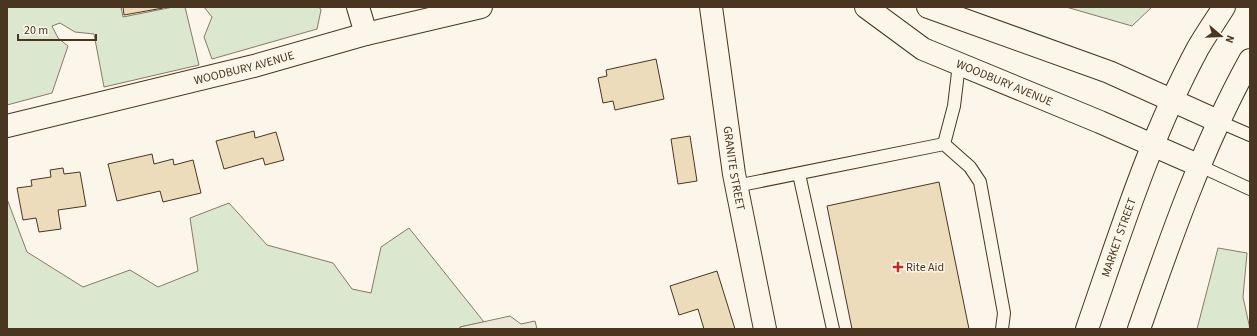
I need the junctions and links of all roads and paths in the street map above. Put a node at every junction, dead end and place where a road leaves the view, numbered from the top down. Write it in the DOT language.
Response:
graph roads {
  1 [pos="358,7"];
  2 [pos="481,7"];
  3 [pos="711,7"];
  4 [pos="866,7"];
  5 [pos="928,7"];
  6 [pos="1224,7"];
  7 [pos="366,34"];
  8 [pos="1250,60"];
  9 [pos="959,64"];
  10 [pos="1172,100"];
  11 [pos="1220,122"];
  12 [pos="7,126"];
  13 [pos="1250,135"];
  14 [pos="944,144"];
  15 [pos="1151,145"];
  16 [pos="1200,166"];
  17 [pos="799,174"];
  18 [pos="736,186"];
  19 [pos="1250,189"];
  20 [pos="765,329"];
  21 [pos="834,329"];
  22 [pos="1002,329"];
  23 [pos="1086,329"];
  24 [pos="1139,329"];
  1 -- 7 [label="street"];
  2 -- 7 [label="street, WOODBURY AVENUE"];
  3 -- 18 [label="street, GRANITE STREET"];
  4 -- 9 [label="street, WOODBURY AVENUE"];
  5 -- 10 [label="street"];
  6 -- 10 [label="street"];
  7 -- 12 [label="street, WOODBURY AVENUE"];
  8 -- 11 [label="street"];
  9 -- 14 [label="lane"];
  9 -- 15 [label="street, WOODBURY AVENUE"];
  10 -- 11 [label="street"];
  10 -- 15 [label="street"];
  11 -- 13 [label="lane"];
  11 -- 16 [label="street"];
  14 -- 17 [label="lane"];
  14 -- 22 [label="lane"];
  15 -- 16 [label="street, WOODBURY AVENUE"];
  15 -- 23 [label="street, MARKET STREET"];
  16 -- 19 [label="lane"];
  16 -- 24 [label="street"];
  17 -- 18 [label="lane"];
  17 -- 21 [label="lane"];
  18 -- 20 [label="street, GRANITE STREET"];
}
